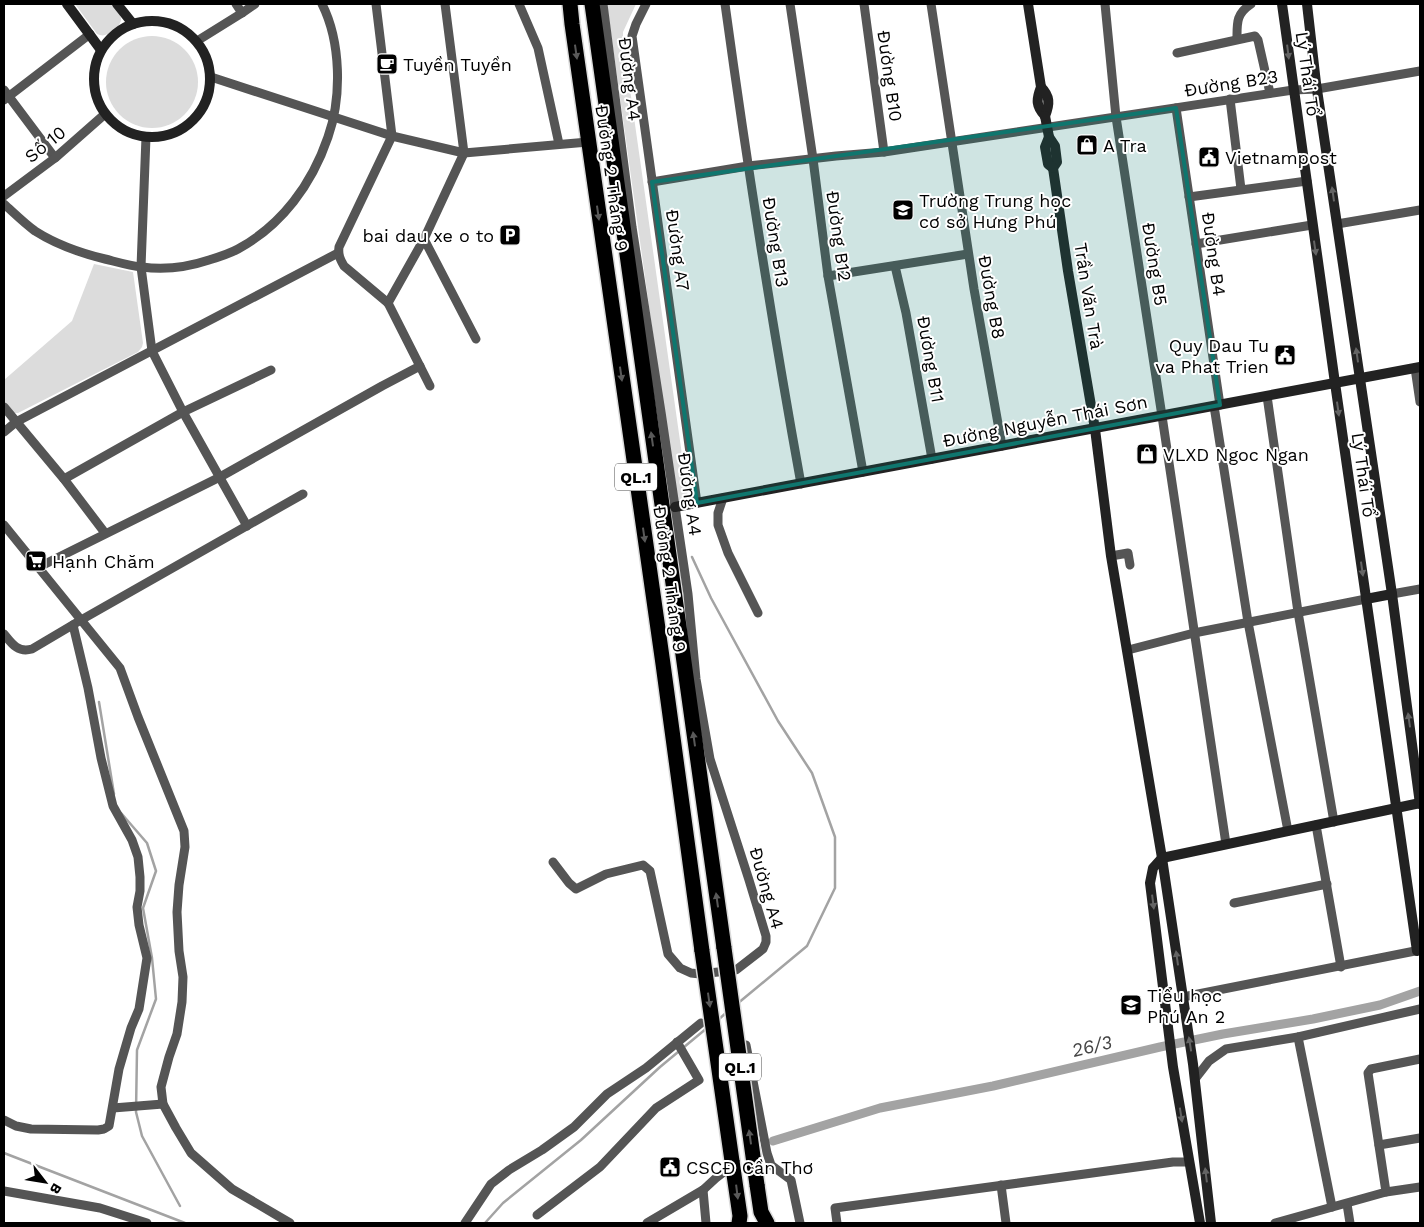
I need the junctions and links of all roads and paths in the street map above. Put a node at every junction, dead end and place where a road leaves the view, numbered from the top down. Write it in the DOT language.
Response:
graph roads {
  1 [pos="67,4"];
  2 [pos="118,4"];
  3 [pos="236,4"];
  4 [pos="255,4"];
  5 [pos="322,4"];
  6 [pos="376,4"];
  7 [pos="445,4"];
  8 [pos="519,4"];
  9 [pos="570,4"];
  10 [pos="592,4"];
  11 [pos="603,4"];
  12 [pos="646,4"];
  13 [pos="724,4"];
  14 [pos="790,4"];
  15 [pos="864,4"];
  16 [pos="931,4"];
  17 [pos="1028,4"];
  18 [pos="1105,4"];
  19 [pos="1251,4"];
  20 [pos="1282,4"];
  21 [pos="1307,4"];
  22 [pos="242,13"];
  23 [pos="132,24"];
  24 [pos="90,34"];
  25 [pos="1237,40"];
  26 [pos="197,41"];
  27 [pos="101,50"];
  28 [pos="1177,53"];
  29 [pos="1420,71"];
  30 [pos="210,77"];
  31 [pos="1317,89"];
  32 [pos="1293,90"];
  33 [pos="1270,93"];
  34 [pos="5,95"];
  35 [pos="1230,100"];
  36 [pos="1176,108"];
  37 [pos="105,114"];
  38 [pos="334,116"];
  39 [pos="1116,117"];
  40 [pos="1048,132"];
  41 [pos="392,136"];
  42 [pos="146,138"];
  43 [pos="952,141"];
  44 [pos="588,142"];
  45 [pos="559,144"];
  46 [pos="884,152"];
  47 [pos="464,153"];
  48 [pos="55,158"];
  49 [pos="813,159"];
  50 [pos="748,166"];
  51 [pos="1307,181"];
  52 [pos="652,182"];
  53 [pos="1241,189"];
  54 [pos="4,196"];
  55 [pos="1189,197"];
  56 [pos="4,204"];
  57 [pos="1420,210"];
  58 [pos="1337,224"];
  59 [pos="1312,226"];
  60 [pos="424,239"];
  61 [pos="1196,244"];
  62 [pos="338,253"];
  63 [pos="968,254"];
  64 [pos="895,266"];
  65 [pos="141,267"];
  66 [pos="828,276"];
  67 [pos="388,303"];
  68 [pos="476,339"];
  69 [pos="152,351"];
  70 [pos="420,366"];
  71 [pos="1417,368"];
  72 [pos="271,370"];
  73 [pos="1360,379"];
  74 [pos="1335,383"];
  75 [pos="430,386"];
  76 [pos="1267,396"];
  77 [pos="1420,402"];
  78 [pos="1217,406"];
  79 [pos="4,407"];
  80 [pos="183,412"];
  81 [pos="1162,416"];
  82 [pos="16,422"];
  83 [pos="1095,429"];
  84 [pos="4,432"];
  85 [pos="1002,446"];
  86 [pos="932,459"];
  87 [pos="863,472"];
  88 [pos="220,477"];
  89 [pos="64,479"];
  90 [pos="801,484"];
  91 [pos="303,494"];
  92 [pos="723,498"];
  93 [pos="696,503"];
  94 [pos="675,507"];
  95 [pos="4,525"];
  96 [pos="247,526"];
  97 [pos="105,533"];
  98 [pos="1111,556"];
  99 [pos="1130,565"];
  100 [pos="39,567"];
  101 [pos="1420,589"];
  102 [pos="1392,594"];
  103 [pos="1366,598"];
  104 [pos="1298,612"];
  105 [pos="758,613"];
  106 [pos="77,622"];
  107 [pos="1248,622"];
  108 [pos="1194,633"];
  109 [pos="4,634"];
  110 [pos="1128,650"];
  111 [pos="1420,804"];
  112 [pos="1396,809"];
  113 [pos="1334,822"];
  114 [pos="1316,825"];
  115 [pos="1288,831"];
  116 [pos="1226,844"];
  117 [pos="1162,858"];
  118 [pos="553,862"];
  119 [pos="1327,884"];
  120 [pos="1234,904"];
  121 [pos="1419,950"];
  122 [pos="1341,967"];
  123 [pos="1183,997"];
  124 [pos="1420,1009"];
  125 [pos="701,1023"];
  126 [pos="1298,1037"];
  127 [pos="678,1044"];
  128 [pos="746,1045"];
  129 [pos="1420,1059"];
  130 [pos="1195,1079"];
  131 [pos="163,1104"];
  132 [pos="113,1108"];
  133 [pos="4,1120"];
  134 [pos="1420,1138"];
  135 [pos="1379,1145"];
  136 [pos="1189,1162"];
  137 [pos="733,1163"];
  138 [pos="1001,1185"];
  139 [pos="1420,1187"];
  140 [pos="703,1190"];
  141 [pos="4,1191"];
  142 [pos="1386,1192"];
  143 [pos="1347,1204"];
  144 [pos="1332,1208"];
  145 [pos="537,1215"];
  146 [pos="1206,1222"];
  147 [pos="1285,1222"];
  148 [pos="147,1223"];
  149 [pos="290,1223"];
  150 [pos="465,1223"];
  151 [pos="647,1223"];
  152 [pos="706,1223"];
  153 [pos="739,1223"];
  154 [pos="767,1223"];
  155 [pos="800,1223"];
  156 [pos="837,1223"];
  157 [pos="1006,1223"];
  158 [pos="1275,1223"];
  159 [pos="1350,1223"];
  1 -- 24 [label="street"];
  2 -- 23 [label="street"];
  3 -- 22 [label="street"];
  4 -- 22 [label="street"];
  5 -- 38 [label="street"];
  6 -- 41 [label="street"];
  7 -- 47 [label="street"];
  8 -- 45 [label="street"];
  9 -- 44 [label="highway, Đường 2 Tháng 9 / QL.1, one-way"];
  154 -- 10 [label="highway, Đường 2 Tháng 9 / QL.1, one-way, bridge"];
  11 -- 94 [label="street, Đường A4"];
  12 -- 52 [label="street, Đường A7"];
  13 -- 50 [label="street, Đường B13"];
  14 -- 49 [label="street, Đường B12"];
  15 -- 46 [label="street, Đường B10"];
  16 -- 43 [label="street, Đường B8"];
  17 -- 40 [label="street, Trần Văn Trà"];
  18 -- 39 [label="street, Đường B5"];
  19 -- 25 [label="street"];
  20 -- 32 [label="street, Lý Thái Tổ, one-way"];
  21 -- 31 [label="street, Lý Thái Tổ"];
  22 -- 26 [label="street"];
  23 -- 26 [label="street"];
  23 -- 27 [label="street"];
  24 -- 27 [label="street"];
  24 -- 34 [label="street"];
  25 -- 28 [label="street"];
  25 -- 33 [label="street"];
  26 -- 30 [label="street"];
  27 -- 37 [label="street"];
  29 -- 31 [label="street, Đường B23"];
  30 -- 38 [label="street"];
  30 -- 42 [label="street"];
  31 -- 32 [label="street, Đường B23"];
  58 -- 31 [label="street, Lý Thái Tổ, one-way"];
  32 -- 33 [label="street, Đường B23"];
  32 -- 51 [label="street, Lý Thái Tổ"];
  33 -- 35 [label="street, Đường B23"];
  34 -- 48 [label="street"];
  35 -- 36 [label="street, Đường B23"];
  35 -- 53 [label="street"];
  36 -- 39 [label="street, Đường B23"];
  36 -- 55 [label="street, Đường B4"];
  37 -- 42 [label="street"];
  37 -- 48 [label="street, Số 10"];
  38 -- 41 [label="street"];
  38 -- 65 [label="street"];
  39 -- 40 [label="street, Đường B23"];
  39 -- 81 [label="street, Đường B5"];
  40 -- 43 [label="street, Đường B23"];
  40 -- 83 [label="street, Trần Văn Trà"];
  41 -- 47 [label="street"];
  41 -- 62 [label="street"];
  42 -- 65 [label="street"];
  43 -- 46 [label="street, Đường B23"];
  43 -- 63 [label="street, Đường B8"];
  44 -- 45 [label="street"];
  44 -- 137 [label="highway, Đường 2 Tháng 9 / QL.1, one-way, bridge"];
  45 -- 47 [label="street"];
  46 -- 49 [label="street, Đường B23"];
  47 -- 60 [label="street"];
  48 -- 54 [label="street, Số 10"];
  49 -- 50 [label="street, Đường B23"];
  49 -- 66 [label="street, Đường B12"];
  50 -- 52 [label="street, Đường B23"];
  50 -- 90 [label="street, Đường B13"];
  51 -- 53 [label="street"];
  51 -- 59 [label="street, Lý Thái Tổ"];
  52 -- 93 [label="street, Đường A7"];
  53 -- 55 [label="street"];
  55 -- 61 [label="street, Đường B4"];
  56 -- 65 [label="street"];
  57 -- 58 [label="street"];
  73 -- 58 [label="street, Lý Thái Tổ, one-way"];
  59 -- 61 [label="street"];
  59 -- 74 [label="street, Lý Thái Tổ, one-way"];
  60 -- 67 [label="street"];
  60 -- 68 [label="street"];
  61 -- 78 [label="street, Đường B4"];
  62 -- 67 [label="street"];
  62 -- 69 [label="street"];
  63 -- 64 [label="street"];
  63 -- 85 [label="street, Đường B8"];
  64 -- 66 [label="street"];
  64 -- 86 [label="street, Đường B11"];
  65 -- 69 [label="street"];
  66 -- 87 [label="street, Đường B12"];
  67 -- 70 [label="street"];
  69 -- 80 [label="street"];
  69 -- 82 [label="street"];
  70 -- 75 [label="street"];
  70 -- 88 [label="street"];
  71 -- 73 [label="street, Đường Nguyễn Thái Sơn"];
  71 -- 77 [label="street"];
  72 -- 80 [label="street"];
  73 -- 74 [label="street, Đường Nguyễn Thái Sơn"];
  73 -- 102 [label="street, Lý Thái Tổ"];
  74 -- 76 [label="street, Đường Nguyễn Thái Sơn"];
  74 -- 103 [label="street, Lý Thái Tổ, one-way"];
  76 -- 78 [label="street, Đường Nguyễn Thái Sơn"];
  76 -- 104 [label="street"];
  78 -- 81 [label="street, Đường Nguyễn Thái Sơn"];
  78 -- 107 [label="street, Đường B4"];
  79 -- 82 [label="street"];
  80 -- 88 [label="street"];
  80 -- 89 [label="street"];
  81 -- 83 [label="street, Đường Nguyễn Thái Sơn"];
  81 -- 108 [label="street, Đường B5"];
  82 -- 84 [label="street"];
  82 -- 89 [label="street"];
  83 -- 85 [label="street, Đường Nguyễn Thái Sơn"];
  83 -- 98 [label="street, Trần Văn Trà"];
  85 -- 86 [label="street, Đường Nguyễn Thái Sơn"];
  86 -- 87 [label="street, Đường Nguyễn Thái Sơn"];
  87 -- 90 [label="street, Đường Nguyễn Thái Sơn"];
  88 -- 96 [label="street"];
  88 -- 97 [label="street"];
  89 -- 97 [label="street"];
  90 -- 92 [label="street, Đường Nguyễn Thái Sơn"];
  91 -- 96 [label="street"];
  92 -- 93 [label="street, Đường Nguyễn Thái Sơn"];
  92 -- 105 [label="street"];
  93 -- 94 [label="street, Đường Nguyễn Thái Sơn"];
  94 -- 118 [label="street, Đường A4"];
  95 -- 100 [label="street"];
  96 -- 106 [label="street"];
  97 -- 100 [label="street"];
  98 -- 99 [label="street"];
  98 -- 110 [label="street, Trần Văn Trà"];
  100 -- 106 [label="street"];
  101 -- 102 [label="street"];
  102 -- 103 [label="street"];
  111 -- 102 [label="street, Lý Thái Tổ, one-way"];
  103 -- 104 [label="street"];
  103 -- 112 [label="street, Lý Thái Tổ"];
  104 -- 107 [label="street"];
  104 -- 113 [label="street"];
  106 -- 109 [label="street"];
  106 -- 131 [label="street"];
  106 -- 132 [label="street"];
  107 -- 108 [label="street"];
  107 -- 115 [label="street, Đường B4"];
  108 -- 110 [label="street"];
  108 -- 116 [label="street, Đường B5"];
  110 -- 117 [label="street, Trần Văn Trà"];
  111 -- 112 [label="street"];
  112 -- 113 [label="street"];
  112 -- 121 [label="street, Lý Thái Tổ"];
  113 -- 114 [label="street"];
  114 -- 115 [label="street"];
  114 -- 119 [label="street"];
  115 -- 116 [label="street"];
  116 -- 117 [label="street"];
  123 -- 117 [label="street, Trần Văn Trà, one-way"];
  117 -- 136 [label="street, one-way"];
  119 -- 120 [label="street"];
  119 -- 122 [label="street"];
  121 -- 122 [label="street"];
  122 -- 123 [label="street"];
  130 -- 123 [label="street, Trần Văn Trà, one-way"];
  124 -- 126 [label="street"];
  125 -- 127 [label="street"];
  126 -- 130 [label="street"];
  126 -- 144 [label="street"];
  127 -- 145 [label="street"];
  127 -- 150 [label="street"];
  128 -- 155 [label="street"];
  129 -- 135 [label="street"];
  146 -- 130 [label="street, Trần Văn Trà, one-way"];
  131 -- 132 [label="street"];
  131 -- 149 [label="street"];
  132 -- 133 [label="street"];
  134 -- 135 [label="street"];
  135 -- 142 [label="street"];
  136 -- 138 [label="street"];
  136 -- 146 [label="street"];
  137 -- 140 [label="street"];
  137 -- 153 [label="highway, QL.1, one-way"];
  138 -- 156 [label="street"];
  138 -- 157 [label="street"];
  139 -- 142 [label="street"];
  140 -- 151 [label="street"];
  140 -- 152 [label="street"];
  141 -- 148 [label="street"];
  142 -- 143 [label="street"];
  143 -- 144 [label="street"];
  143 -- 159 [label="street"];
  144 -- 147 [label="street"];
  147 -- 158 [label="street"];
}
